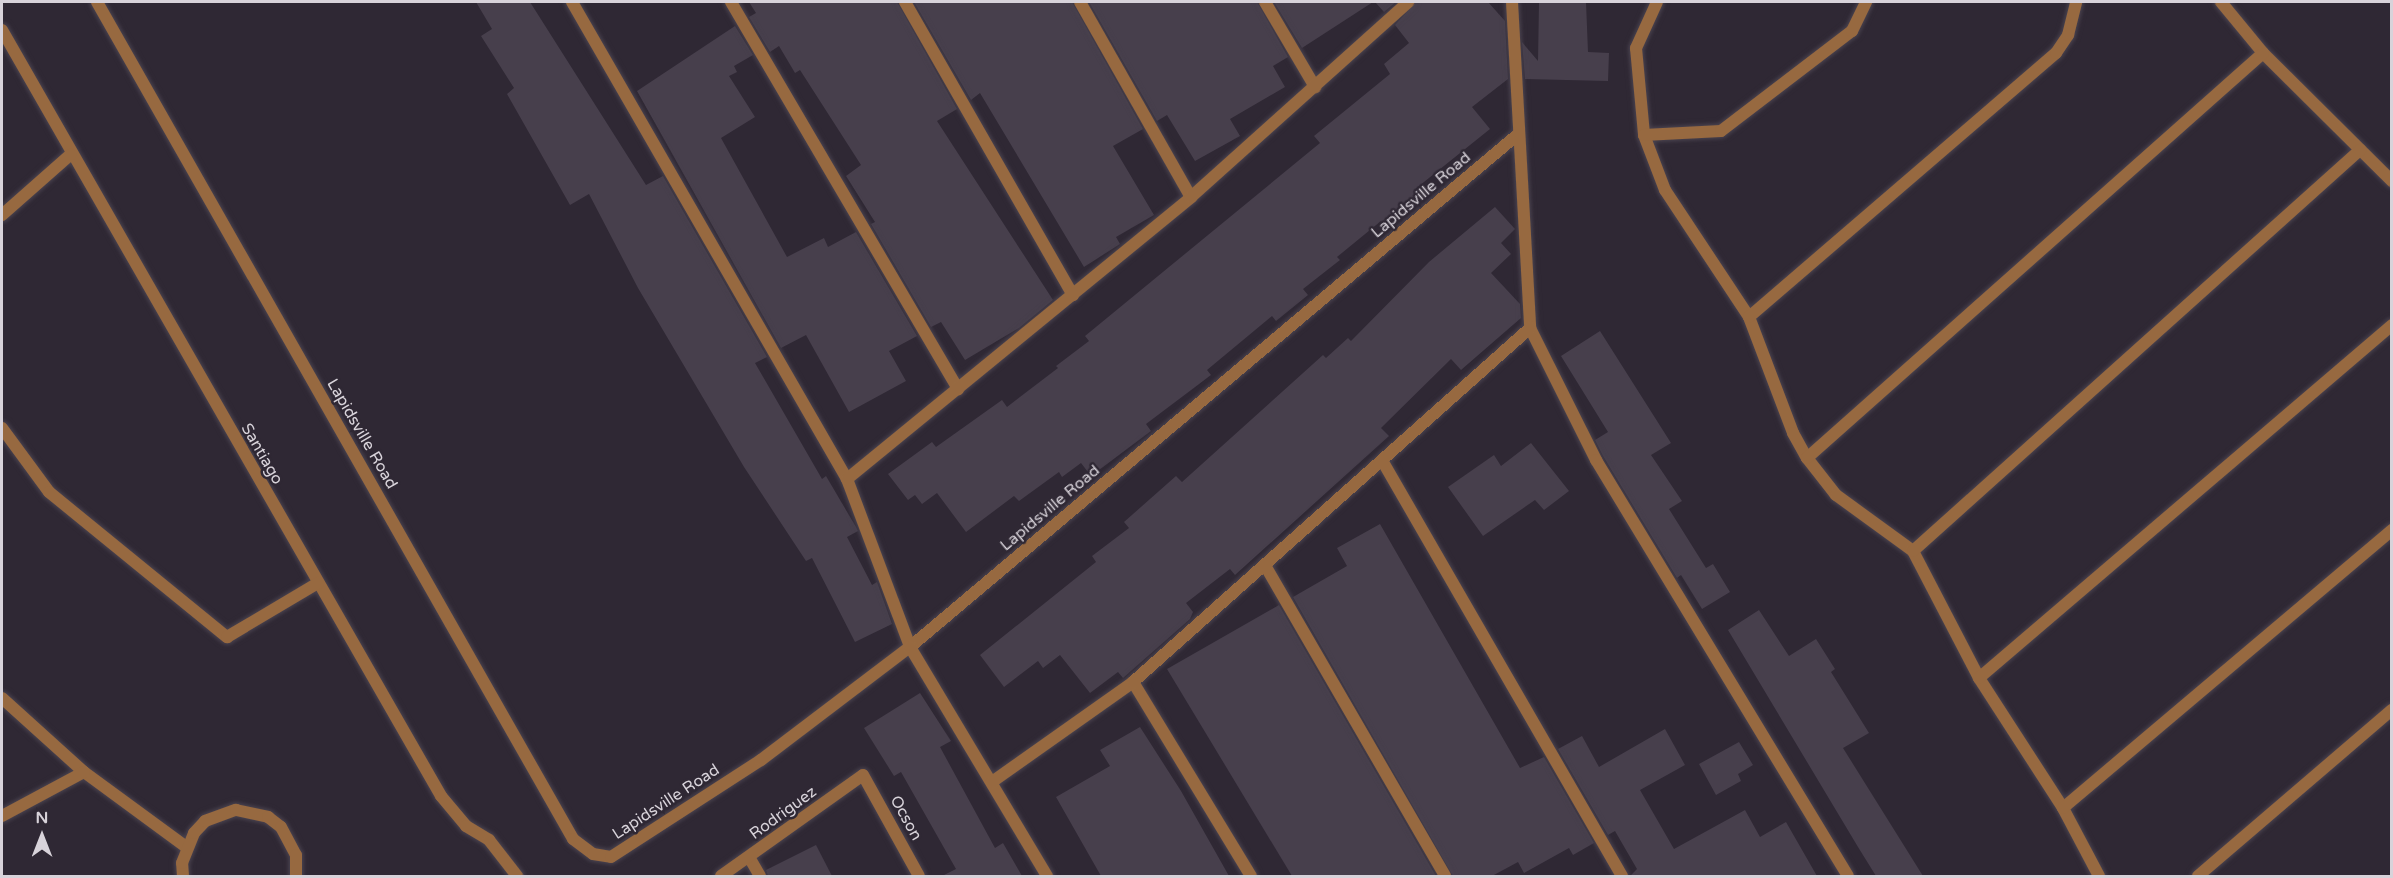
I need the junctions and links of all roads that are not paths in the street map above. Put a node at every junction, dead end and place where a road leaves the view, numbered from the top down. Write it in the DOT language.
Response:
graph roads {
  1 [pos="97,2"];
  2 [pos="572,2"];
  3 [pos="731,2"];
  4 [pos="905,2"];
  5 [pos="1080,2"];
  6 [pos="1265,2"];
  7 [pos="1408,2"];
  8 [pos="1512,2"];
  9 [pos="1657,2"];
  10 [pos="1866,2"];
  11 [pos="2076,2"];
  12 [pos="2221,2"];
  13 [pos="2,30"];
  14 [pos="2263,53"];
  15 [pos="1316,87"];
  16 [pos="1644,135"];
  17 [pos="1516,136"];
  18 [pos="2360,150"];
  19 [pos="70,155"];
  20 [pos="2391,181"];
  21 [pos="1191,197"];
  22 [pos="2,215"];
  23 [pos="1073,295"];
  24 [pos="1749,316"];
  25 [pos="2391,325"];
  26 [pos="1530,328"];
  27 [pos="958,388"];
  28 [pos="2,428"];
  29 [pos="1807,458"];
  30 [pos="1383,462"];
  31 [pos="847,480"];
  32 [pos="2391,530"];
  33 [pos="1913,551"];
  34 [pos="1266,567"];
  35 [pos="318,583"];
  36 [pos="910,647"];
  37 [pos="1979,678"];
  38 [pos="1133,682"];
  39 [pos="2,698"];
  40 [pos="2391,710"];
  41 [pos="84,772"];
  42 [pos="863,775"];
  43 [pos="992,782"];
  44 [pos="2063,808"];
  45 [pos="2,816"];
  46 [pos="186,847"];
  47 [pos="749,857"];
  48 [pos="183,876"];
  49 [pos="296,876"];
  50 [pos="517,876"];
  51 [pos="721,876"];
  52 [pos="760,876"];
  53 [pos="919,876"];
  54 [pos="1047,876"];
  55 [pos="1251,876"];
  56 [pos="1445,876"];
  57 [pos="1622,876"];
  58 [pos="1848,876"];
  59 [pos="2099,876"];
  60 [pos="2198,876"];
  1 -- 36 [label="street, Lapidsville Road"];
  2 -- 31 [label="street"];
  3 -- 27 [label="street"];
  4 -- 23 [label="street"];
  5 -- 21 [label="street"];
  6 -- 15 [label="street"];
  7 -- 15 [label="street"];
  8 -- 17 [label="street"];
  9 -- 16 [label="street"];
  10 -- 16 [label="street"];
  11 -- 24 [label="street"];
  12 -- 14 [label="street"];
  13 -- 19 [label="street, Santiago"];
  14 -- 18 [label="street"];
  14 -- 29 [label="street"];
  15 -- 21 [label="street"];
  16 -- 24 [label="street"];
  17 -- 26 [label="street"];
  17 -- 36 [label="street, Lapidsville Road"];
  18 -- 20 [label="street"];
  18 -- 33 [label="street"];
  19 -- 22 [label="street"];
  19 -- 35 [label="street, Santiago"];
  21 -- 23 [label="street"];
  23 -- 27 [label="street"];
  24 -- 29 [label="street"];
  25 -- 37 [label="street"];
  26 -- 30 [label="street"];
  26 -- 58 [label="street"];
  27 -- 31 [label="street"];
  28 -- 35 [label="street"];
  29 -- 33 [label="street"];
  30 -- 34 [label="street"];
  30 -- 57 [label="street"];
  31 -- 36 [label="street"];
  32 -- 44 [label="street"];
  33 -- 37 [label="street"];
  34 -- 38 [label="street"];
  34 -- 56 [label="street"];
  35 -- 50 [label="street, Santiago"];
  36 -- 43 [label="street"];
  37 -- 44 [label="street"];
  38 -- 43 [label="street"];
  38 -- 55 [label="street"];
  39 -- 41 [label="street"];
  40 -- 60 [label="street"];
  41 -- 45 [label="street"];
  41 -- 46 [label="street"];
  42 -- 47 [label="street, Rodriguez"];
  42 -- 53 [label="street, Ocson"];
  43 -- 54 [label="street"];
  44 -- 59 [label="street"];
  46 -- 48 [label="street"];
  46 -- 49 [label="street"];
  47 -- 51 [label="street, Rodriguez"];
  47 -- 52 [label="street"];
}
